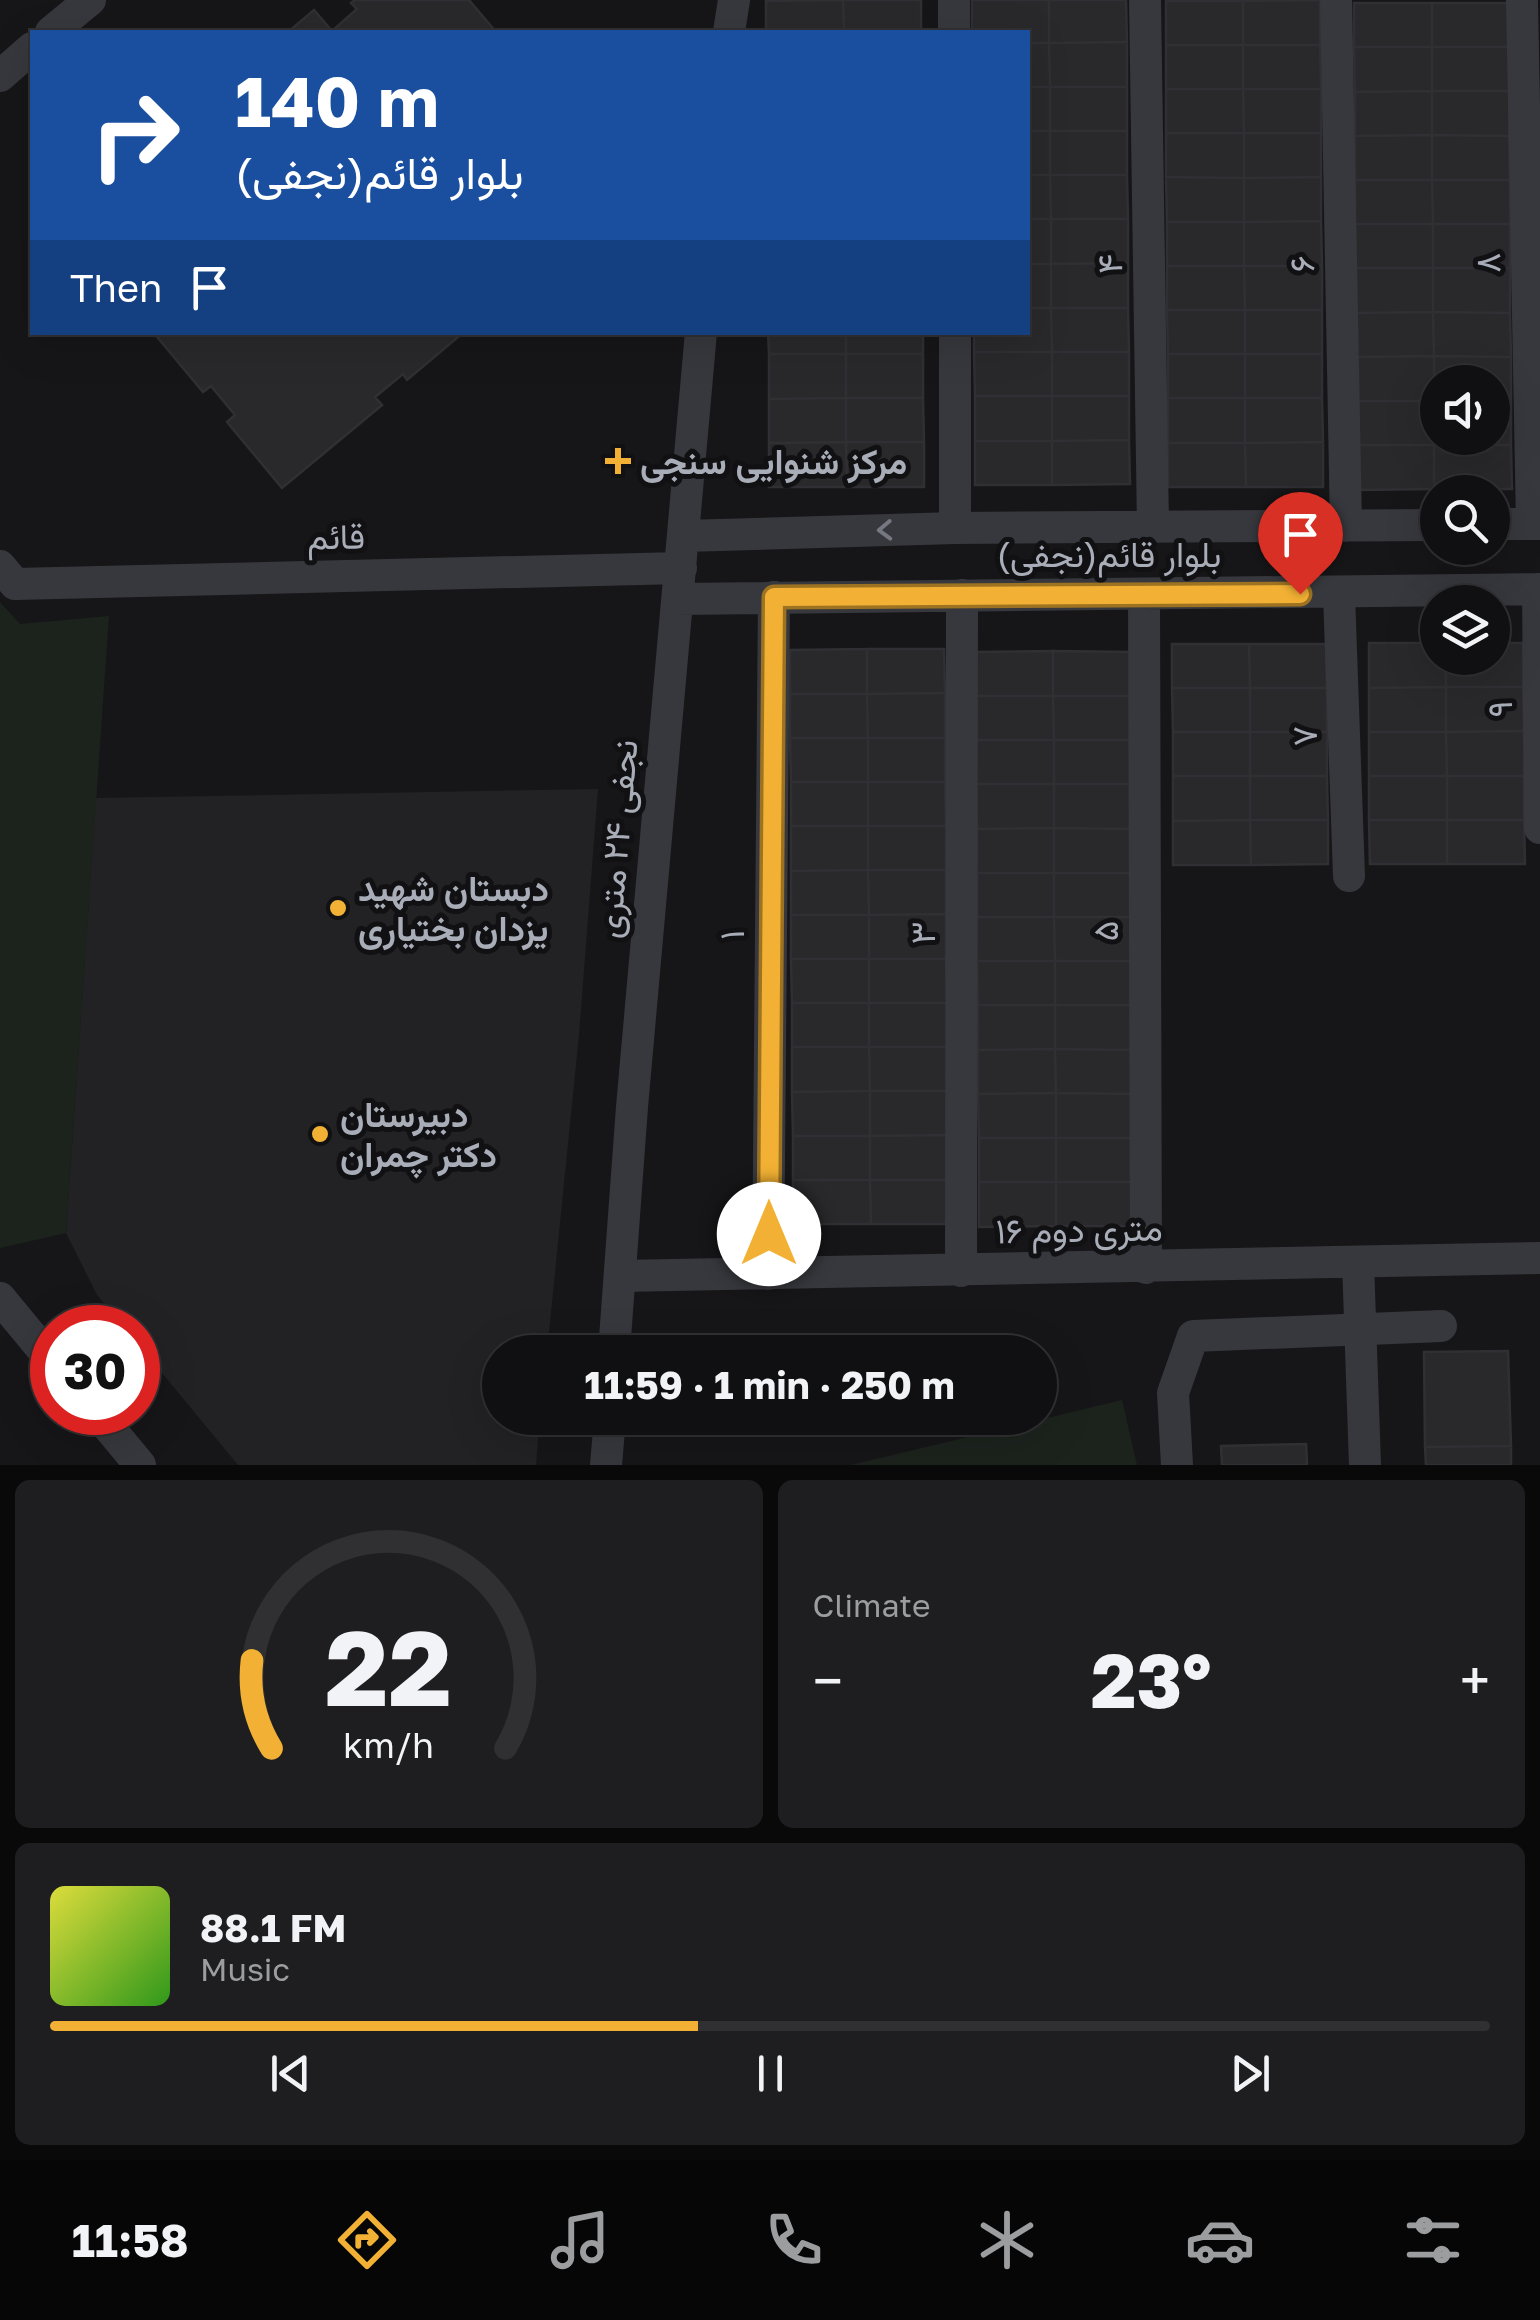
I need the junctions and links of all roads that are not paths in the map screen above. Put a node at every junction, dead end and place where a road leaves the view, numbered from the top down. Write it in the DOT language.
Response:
graph roads {
  1 [pos="90,0"];
  2 [pos="734,0"];
  3 [pos="954,0"];
  4 [pos="1145,0"];
  5 [pos="1336,0"];
  6 [pos="1522,0"];
  7 [pos="54,30"];
  8 [pos="729,30"];
  9 [pos="954,30"];
  10 [pos="30,50"];
  11 [pos="0,76"];
  12 [pos="701,335"];
  13 [pos="955,335"];
  14 [pos="1510,524"];
  15 [pos="1536,524"];
  16 [pos="1420,525"];
  17 [pos="1153,526"];
  18 [pos="1346,526"];
  19 [pos="955,528"];
  20 [pos="0,566"];
  21 [pos="681,568"];
  22 [pos="1539,589"];
  23 [pos="962,594"];
  24 [pos="1144,594"];
  25 [pos="1340,594"];
  26 [pos="774,597"];
  27 [pos="1540,828"];
  28 [pos="1349,876"];
  29 [pos="1540,1258"];
  30 [pos="1358,1262"];
  31 [pos="1146,1268"];
  32 [pos="961,1271"];
  33 [pos="768,1274"];
  34 [pos="620,1276"];
  35 [pos="0,1298"];
  36 [pos="1441,1326"];
  37 [pos="1360,1330"];
  38 [pos="30,1334"];
  39 [pos="615,1335"];
  40 [pos="115,1435"];
  41 [pos="609,1435"];
  42 [pos="140,1465"];
  43 [pos="606,1465"];
  44 [pos="1177,1465"];
  45 [pos="1365,1465"];
  1 -- 7 [label="street"];
  2 -- 8 [label="street"];
  3 -- 9 [label="street"];
  4 -- 17 [label="street, ۴"];
  5 -- 18 [label="street, ۶"];
  6 -- 15 [label="street, ۸"];
  10 -- 11 [label="street"];
  12 -- 21 [label="street, نجفی ۲۴ متری"];
  13 -- 19 [label="street"];
  14 -- 15 [label="street"];
  16 -- 18 [label="street, بلوار قائم(نجفی)"];
  17 -- 18 [label="street, بلوار قائم(نجفی)"];
  17 -- 19 [label="street, بلوار قائم(نجفی)"];
  19 -- 21 [label="street, بلوار قائم(نجفی), one-way"];
  20 -- 21 [label="street, قائم"];
  21 -- 26 [label="street, بلوار قائم(نجفی)"];
  21 -- 34 [label="street, نجفی ۲۴ متری"];
  22 -- 25 [label="street, بلوار قائم(نجفی)"];
  22 -- 27 [label="street, ۹"];
  23 -- 24 [label="street, بلوار قائم(نجفی)"];
  23 -- 26 [label="street, بلوار قائم(نجفی)"];
  23 -- 32 [label="street, ۳"];
  24 -- 25 [label="street, بلوار قائم(نجفی)"];
  24 -- 31 [label="street, ۵"];
  25 -- 28 [label="street, ۷"];
  26 -- 33 [label="street, ۱"];
  29 -- 30 [label="street, ۱۶ متری دوم"];
  30 -- 31 [label="street, ۱۶ متری دوم"];
  30 -- 37 [label="street"];
  31 -- 32 [label="street, ۱۶ متری دوم"];
  32 -- 33 [label="street, ۱۶ متری دوم"];
  33 -- 34 [label="street, ۱۶ متری دوم"];
  34 -- 39 [label="street, نجفی ۲۴ متری"];
  35 -- 38 [label="street"];
  36 -- 37 [label="street"];
  37 -- 44 [label="street"];
  37 -- 45 [label="street"];
  40 -- 42 [label="street"];
  41 -- 43 [label="street"];
}
